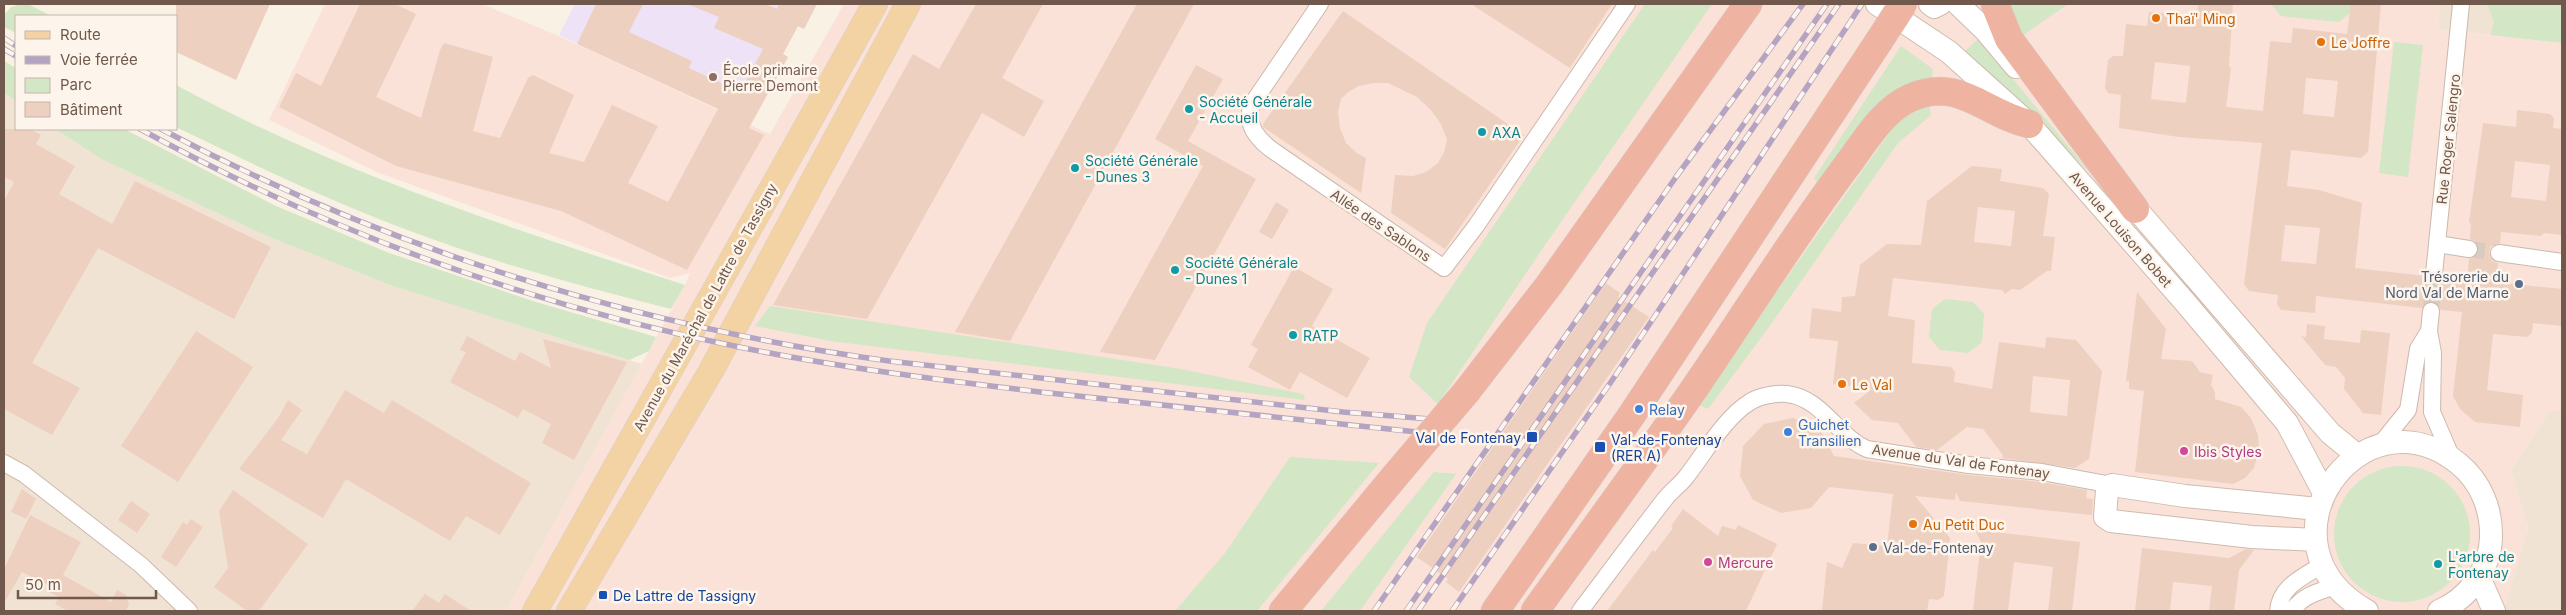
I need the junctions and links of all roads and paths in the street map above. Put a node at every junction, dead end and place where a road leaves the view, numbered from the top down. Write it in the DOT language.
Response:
graph roads {
  1 [pos="875,4"];
  2 [pos="908,4"];
  3 [pos="1320,4"];
  4 [pos="1627,4"];
  5 [pos="1748,4"];
  6 [pos="1877,4"];
  7 [pos="1903,4"];
  8 [pos="1930,4"];
  9 [pos="1940,4"];
  10 [pos="1958,4"];
  11 [pos="1995,4"];
  12 [pos="2461,4"];
  13 [pos="2029,124"];
  14 [pos="2135,209"];
  15 [pos="2437,244"];
  16 [pos="2469,250"];
  17 [pos="2499,253"];
  18 [pos="2562,262"];
  19 [pos="2434,274"];
  20 [pos="2431,312"];
  21 [pos="2429,332"];
  22 [pos="2379,446"];
  23 [pos="2358,456"];
  24 [pos="2452,458"];
  25 [pos="4,464"];
  26 [pos="2112,485"];
  27 [pos="2321,501"];
  28 [pos="2316,540"];
  29 [pos="2322,565"];
  30 [pos="2479,577"];
  31 [pos="2335,586"];
  32 [pos="189,611"];
  33 [pos="535,611"];
  34 [pos="569,611"];
  35 [pos="1283,611"];
  36 [pos="1495,611"];
  37 [pos="1536,611"];
  38 [pos="1580,611"];
  39 [pos="2278,611"];
  40 [pos="2292,611"];
  41 [pos="2367,611"];
  42 [pos="2439,611"];
  43 [pos="2494,611"];
  1 -- 33 [label="main road, Avenue du Maréchal de Lattre de Tassigny"];
  2 -- 34 [label="main road"];
  3 -- 4 [label="street, Allée des Sablons"];
  5 -- 35 [label="highway, bridge"];
  6 -- 13 [label="main road, Avenue Louison Bobet"];
  7 -- 36 [label="highway, bridge"];
  8 -- 9 [label="main road"];
  10 -- 14 [label="main road, Avenue Louison Bobet"];
  11 -- 14 [label="highway"];
  12 -- 15 [label="street, Rue Roger Salengro"];
  13 -- 27 [label="main road, Avenue Louison Bobet"];
  13 -- 37 [label="highway"];
  14 -- 23 [label="main road, Avenue Louison Bobet"];
  15 -- 16 [label="street"];
  15 -- 19 [label="street, Rue Roger Salengro"];
  17 -- 18 [label="street"];
  20 -- 21 [label="street"];
  21 -- 22 [label="street"];
  21 -- 24 [label="street"];
  22 -- 23 [label="main road"];
  22 -- 24 [label="main road"];
  23 -- 27 [label="main road"];
  24 -- 30 [label="main road"];
  25 -- 32 [label="street"];
  26 -- 27 [label="main road, Avenue du Val de Fontenay"];
  26 -- 28 [label="main road"];
  26 -- 38 [label="street, Avenue du Val de Fontenay"];
  27 -- 28 [label="main road"];
  28 -- 29 [label="main road"];
  29 -- 31 [label="main road"];
  29 -- 39 [label="street"];
  30 -- 42 [label="main road"];
  30 -- 43 [label="main road"];
  31 -- 40 [label="street"];
  31 -- 41 [label="main road"];
}
